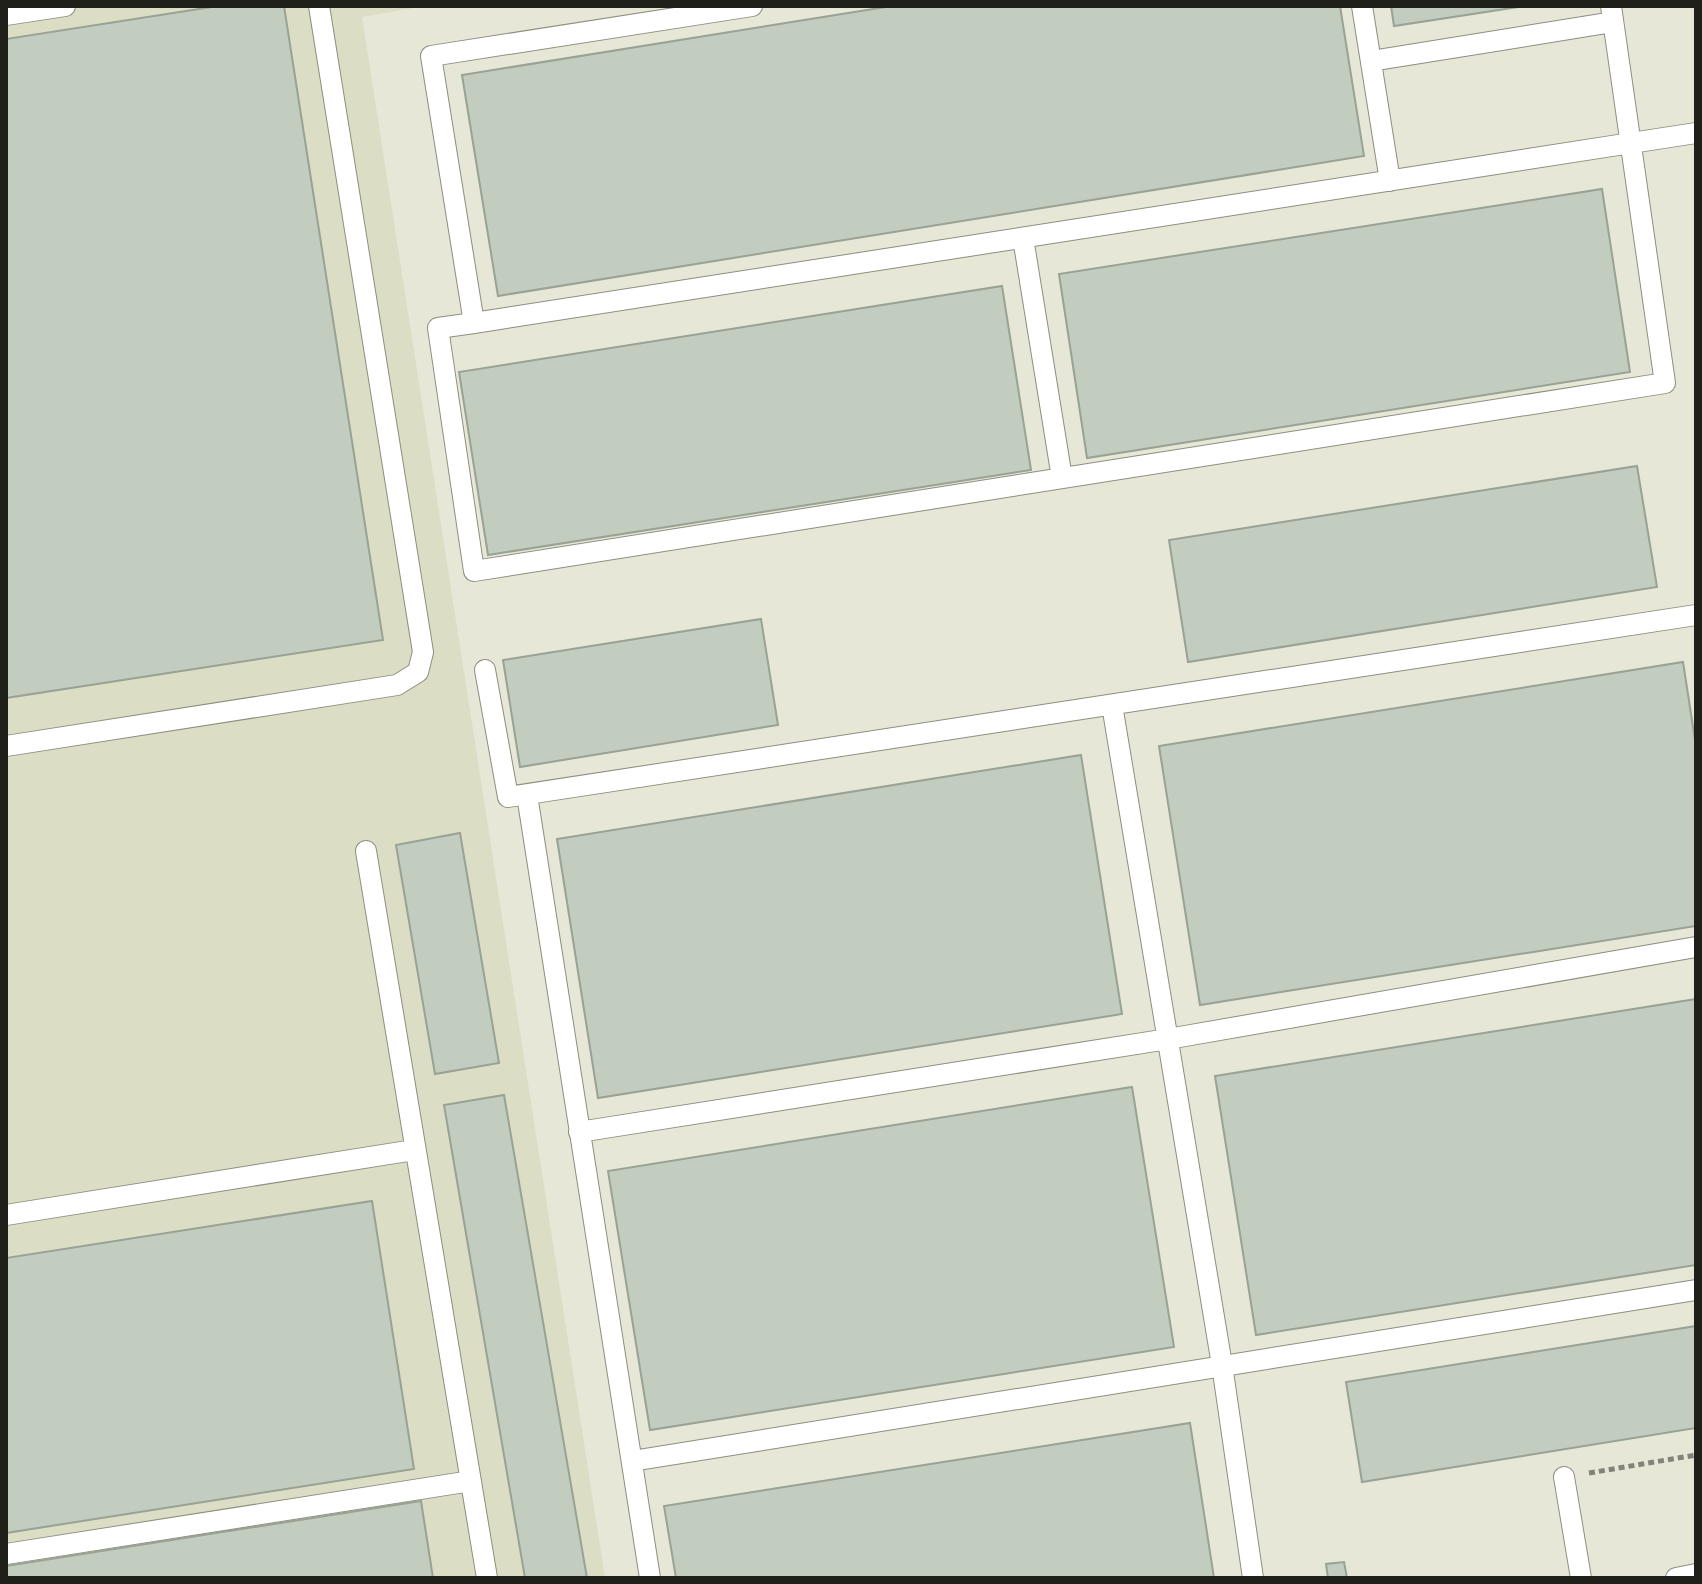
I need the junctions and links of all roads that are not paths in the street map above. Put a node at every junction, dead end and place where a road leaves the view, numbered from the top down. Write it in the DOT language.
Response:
graph roads {
  1 [pos="65,6"];
  2 [pos="319,6"];
  3 [pos="752,6"];
  4 [pos="1362,6"];
  5 [pos="1612,14"];
  6 [pos="6,15"];
  7 [pos="1371,61"];
  8 [pos="1696,133"];
  9 [pos="1631,143"];
  10 [pos="1390,181"];
  11 [pos="1023,238"];
  12 [pos="474,323"];
  13 [pos="1062,478"];
  14 [pos="1696,615"];
  15 [pos="485,670"];
  16 [pos="1112,705"];
  17 [pos="6,746"];
  18 [pos="527,795"];
  19 [pos="366,851"];
  20 [pos="1696,947"];
  21 [pos="1168,1039"];
  22 [pos="579,1132"];
  23 [pos="414,1150"];
  24 [pos="6,1215"];
  25 [pos="1696,1290"];
  26 [pos="1222,1365"];
  27 [pos="632,1461"];
  28 [pos="1564,1477"];
  29 [pos="471,1481"];
  30 [pos="6,1554"];
  31 [pos="1696,1574"];
  32 [pos="487,1578"];
  33 [pos="650,1578"];
  34 [pos="1253,1578"];
  35 [pos="1581,1578"];
  36 [pos="1676,1578"];
  1 -- 6 [label="lane"];
  2 -- 17 [label="lane"];
  3 -- 12 [label="lane"];
  4 -- 7 [label="lane"];
  5 -- 7 [label="lane"];
  5 -- 9 [label="lane"];
  7 -- 10 [label="lane"];
  8 -- 9 [label="lane"];
  9 -- 10 [label="lane"];
  9 -- 13 [label="lane"];
  10 -- 11 [label="lane"];
  11 -- 12 [label="lane"];
  11 -- 13 [label="lane"];
  12 -- 13 [label="lane"];
  14 -- 16 [label="lane"];
  15 -- 18 [label="lane"];
  16 -- 18 [label="lane"];
  16 -- 21 [label="lane"];
  18 -- 22 [label="lane"];
  19 -- 23 [label="lane"];
  20 -- 21 [label="lane"];
  21 -- 22 [label="lane"];
  21 -- 26 [label="lane"];
  22 -- 27 [label="lane"];
  23 -- 24 [label="lane"];
  23 -- 29 [label="lane"];
  25 -- 26 [label="lane"];
  26 -- 27 [label="lane"];
  26 -- 34 [label="lane"];
  27 -- 33 [label="lane"];
  28 -- 35 [label="lane"];
  29 -- 30 [label="lane"];
  29 -- 32 [label="lane"];
  31 -- 36 [label="lane"];
}
